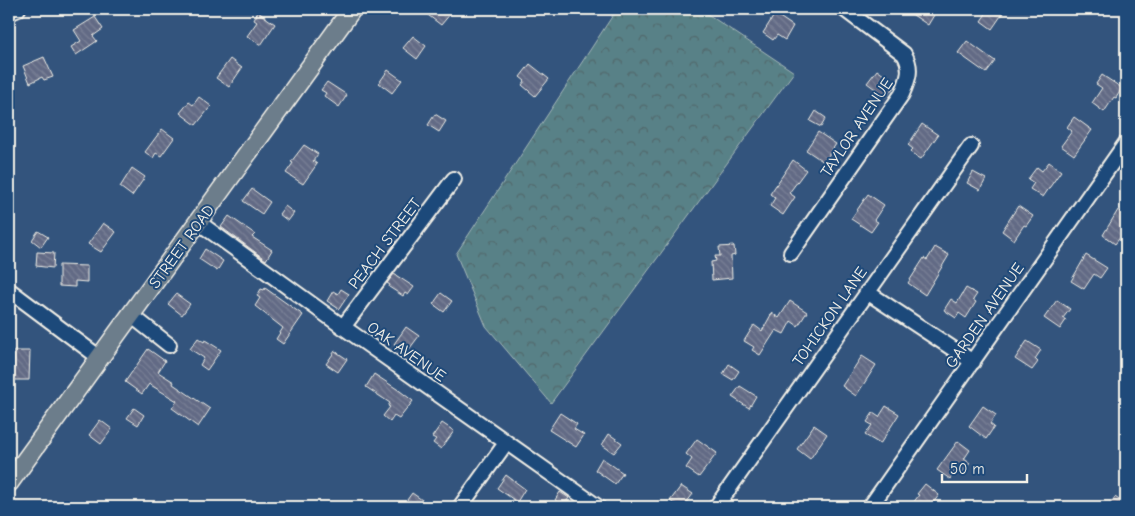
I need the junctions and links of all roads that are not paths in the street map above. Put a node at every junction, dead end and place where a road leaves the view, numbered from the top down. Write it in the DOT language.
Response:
graph roads {
  1 [pos="18,9"];
  2 [pos="352,9"];
  3 [pos="844,9"];
  4 [pos="9,13"];
  5 [pos="1126,143"];
  6 [pos="972,146"];
  7 [pos="454,180"];
  8 [pos="198,222"];
  9 [pos="791,252"];
  10 [pos="9,290"];
  11 [pos="867,292"];
  12 [pos="131,315"];
  13 [pos="343,327"];
  14 [pos="169,345"];
  15 [pos="100,358"];
  16 [pos="973,362"];
  17 [pos="506,443"];
  18 [pos="9,483"];
  19 [pos="460,507"];
  20 [pos="598,507"];
  21 [pos="716,507"];
  22 [pos="870,507"];
  1 -- 4 [label="street"];
  2 -- 8 [label="main road, STREET ROAD"];
  3 -- 9 [label="street, TAYLOR AVENUE"];
  5 -- 16 [label="street, GARDEN AVENUE"];
  6 -- 11 [label="street, TOHICKON LANE"];
  7 -- 13 [label="street, PEACH STREET"];
  8 -- 12 [label="main road, STREET ROAD"];
  8 -- 13 [label="street, OAK AVENUE"];
  10 -- 15 [label="street"];
  11 -- 16 [label="street"];
  11 -- 21 [label="street, TOHICKON LANE"];
  12 -- 14 [label="street"];
  12 -- 15 [label="main road, STREET ROAD"];
  13 -- 17 [label="street, OAK AVENUE"];
  15 -- 18 [label="main road, STREET ROAD"];
  16 -- 22 [label="street, GARDEN AVENUE"];
  17 -- 19 [label="street"];
  17 -- 20 [label="street, OAK AVENUE"];
}
